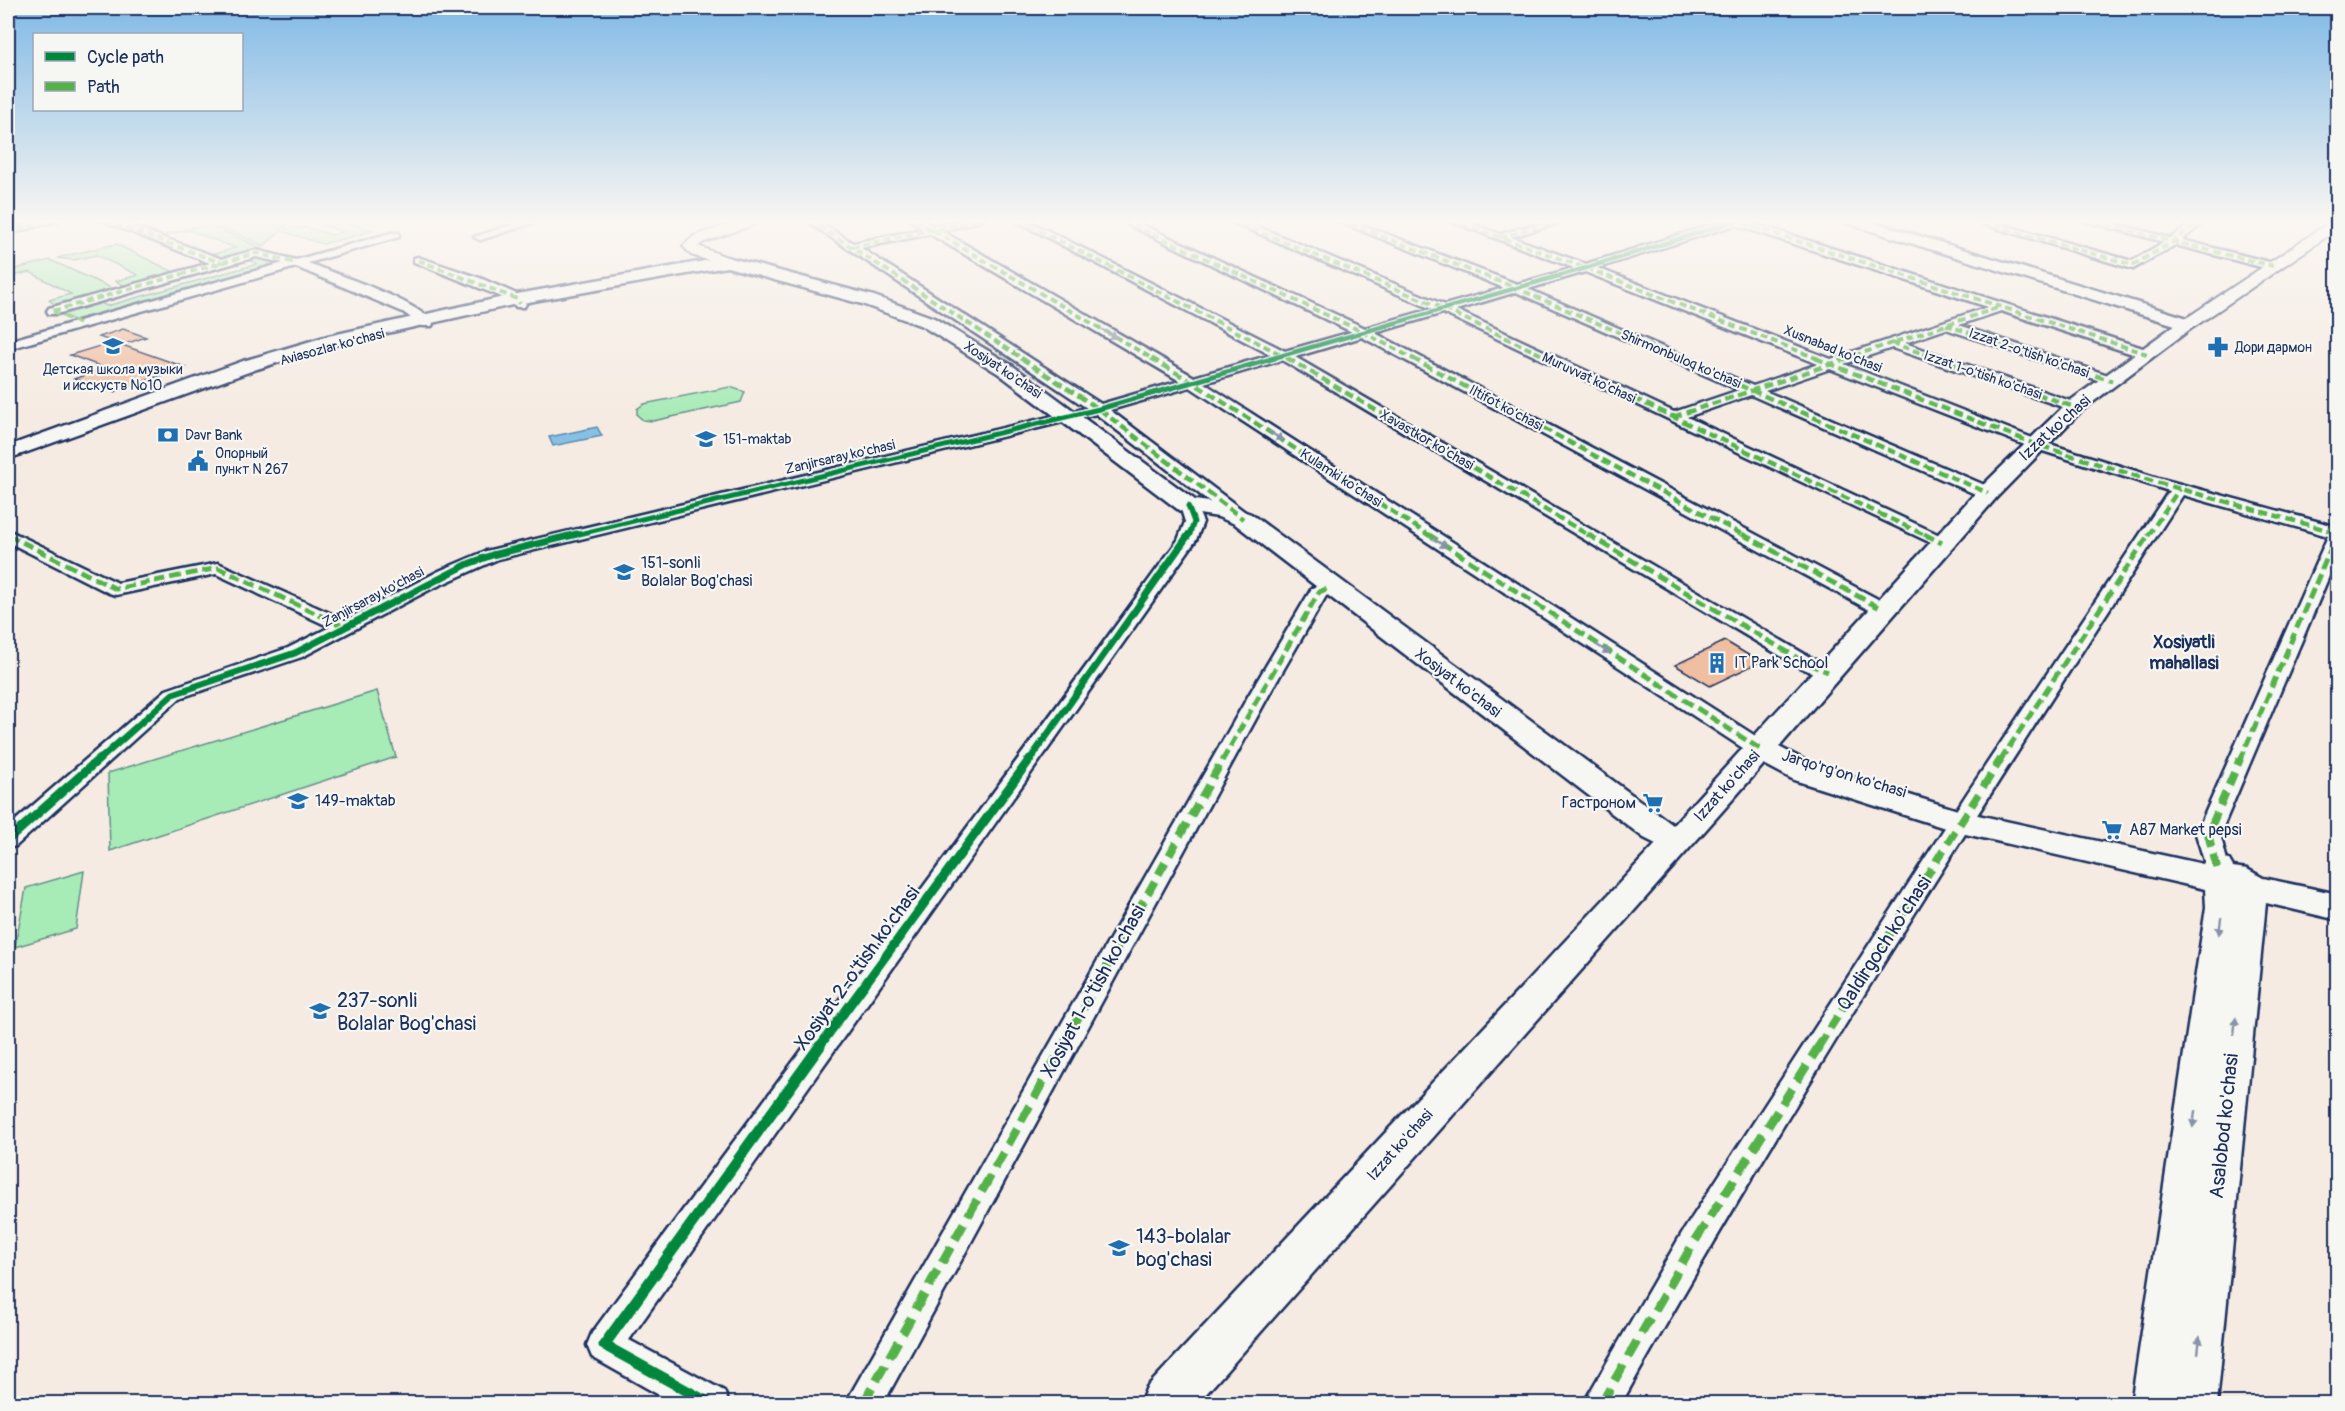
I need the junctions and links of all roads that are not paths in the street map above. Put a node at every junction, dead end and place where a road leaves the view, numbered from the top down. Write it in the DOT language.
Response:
graph roads {
  1 [pos="142,286"];
  2 [pos="215,286"];
  3 [pos="351,286"];
  4 [pos="486,286"];
  5 [pos="608,286"];
  6 [pos="816,286"];
  7 [pos="911,286"];
  8 [pos="1027,286"];
  9 [pos="1147,286"];
  10 [pos="1264,286"];
  11 [pos="1391,286"];
  12 [pos="1510,286"];
  13 [pos="1524,286"];
  14 [pos="1632,286"];
  15 [pos="1938,286"];
  16 [pos="2064,286"];
  17 [pos="2244,286"];
  18 [pos="1516,288"];
  19 [pos="519,302"];
  20 [pos="2000,306"];
  21 [pos="1444,309"];
  22 [pos="426,321"];
  23 [pos="80,324"];
  24 [pos="2188,324"];
  25 [pos="1946,325"];
  26 [pos="1363,332"];
  27 [pos="1892,343"];
  28 [pos="8,345"];
  29 [pos="2147,354"];
  30 [pos="1282,355"];
  31 [pos="1832,364"];
  32 [pos="2112,381"];
  33 [pos="1192,382"];
  34 [pos="1754,390"];
  35 [pos="2074,406"];
  36 [pos="1099,409"];
  37 [pos="1071,417"];
  38 [pos="1673,417"];
  39 [pos="2035,444"];
  40 [pos="8,453"];
  41 [pos="8,460"];
  42 [pos="2179,489"];
  43 [pos="1988,493"];
  44 [pos="1188,506"];
  45 [pos="1243,519"];
  46 [pos="2337,533"];
  47 [pos="8,535"];
  48 [pos="1942,543"];
  49 [pos="1331,587"];
  50 [pos="1882,609"];
  51 [pos="345,627"];
  52 [pos="1828,672"];
  53 [pos="1760,749"];
  54 [pos="1964,817"];
  55 [pos="8,840"];
  56 [pos="1677,842"];
  57 [pos="2230,878"];
  58 [pos="2337,896"];
  59 [pos="2337,907"];
  60 [pos="711,1404"];
  61 [pos="863,1404"];
  62 [pos="1164,1404"];
  63 [pos="1601,1404"];
  64 [pos="2156,1404"];
  65 [pos="2193,1404"];
  1 -- 23 [label="street"];
  2 -- 23 [label="street"];
  3 -- 22 [label="street"];
  4 -- 19 [label="street"];
  5 -- 19 [label="main road, Aviasozlar ko'chasi"];
  6 -- 37 [label="main road, Xosiyat ko'chasi"];
  7 -- 36 [label="street, Xosiyat ko'chasi"];
  8 -- 33 [label="street, Kulamki ko'chasi, one-way"];
  9 -- 30 [label="street, Xavastkor ko'chasi"];
  10 -- 26 [label="street, Iltifot ko'chasi"];
  11 -- 21 [label="street, Muruvvat ko'chasi"];
  12 -- 18 [label="street, Shirmonbuloq ko'chasi"];
  13 -- 18 [label="street, Zanjirsaray ko'chasi"];
  14 -- 31 [label="street, Xusnabad ko'chasi"];
  15 -- 20 [label="street"];
  16 -- 24 [label="main road"];
  17 -- 24 [label="street, Izzat ko'chasi"];
  18 -- 21 [label="street, Zanjirsaray ko'chasi"];
  18 -- 34 [label="street, Shirmonbuloq ko'chasi"];
  19 -- 22 [label="main road, Aviasozlar ko'chasi"];
  20 -- 25 [label="street, Shirmonbuloq ko'chasi"];
  20 -- 29 [label="street"];
  21 -- 26 [label="street, Zanjirsaray ko'chasi"];
  21 -- 38 [label="street, Muruvvat ko'chasi"];
  22 -- 40 [label="main road, Aviasozlar ko'chasi"];
  22 -- 41 [label="main road, Aviasozlar ko'chasi"];
  23 -- 28 [label="street"];
  24 -- 29 [label="main road, Izzat ko'chasi"];
  25 -- 27 [label="street, Shirmonbuloq ko'chasi"];
  25 -- 32 [label="street, Izzat 2-o'tish ko'chasi"];
  26 -- 30 [label="street, Zanjirsaray ko'chasi"];
  26 -- 50 [label="street, Iltifot ko'chasi"];
  27 -- 31 [label="street, Shirmonbuloq ko'chasi"];
  27 -- 35 [label="street, Izzat 1-o'tish ko'chasi"];
  29 -- 32 [label="main road, Izzat ko'chasi"];
  30 -- 33 [label="street, Zanjirsaray ko'chasi"];
  30 -- 52 [label="street, Xavastkor ko'chasi"];
  31 -- 34 [label="street, Shirmonbuloq ko'chasi"];
  31 -- 39 [label="street, Xusnabad ko'chasi"];
  32 -- 35 [label="main road, Izzat ko'chasi"];
  33 -- 36 [label="street, Zanjirsaray ko'chasi"];
  33 -- 53 [label="street, Kulamki ko'chasi, one-way"];
  34 -- 38 [label="street, Shirmonbuloq ko'chasi"];
  34 -- 43 [label="street, Shirmonbuloq ko'chasi"];
  35 -- 39 [label="main road, Izzat ko'chasi"];
  36 -- 37 [label="street, Zanjirsaray ko'chasi"];
  36 -- 45 [label="street, Xosiyat ko'chasi"];
  37 -- 44 [label="main road, Xosiyat ko'chasi"];
  37 -- 51 [label="street, Zanjirsaray ko'chasi"];
  38 -- 48 [label="street, Muruvvat ko'chasi"];
  39 -- 42 [label="street, Xusnabad ko'chasi"];
  39 -- 43 [label="main road, Izzat ko'chasi"];
  42 -- 46 [label="street, Xusnabad ko'chasi"];
  42 -- 54 [label="street, Qaldirgoch ko'chasi"];
  43 -- 48 [label="main road, Izzat ko'chasi"];
  44 -- 45 [label="main road, Xosiyat ko'chasi"];
  44 -- 60 [label="street, Xosiyat 2-o'tish ko'chasi"];
  45 -- 49 [label="main road, Xosiyat ko'chasi"];
  46 -- 57 [label="street, Asalobod ko'chasi"];
  47 -- 51 [label="street"];
  48 -- 50 [label="main road, Izzat ko'chasi"];
  49 -- 56 [label="main road, Xosiyat ko'chasi"];
  49 -- 61 [label="street, Xosiyat 1-o'tish ko'chasi"];
  50 -- 52 [label="main road, Izzat ko'chasi"];
  51 -- 55 [label="street, Zanjirsaray ko'chasi"];
  52 -- 53 [label="main road, Izzat ko'chasi"];
  53 -- 54 [label="main road, Jarqo'rg'on ko'chasi"];
  53 -- 56 [label="main road, Izzat ko'chasi"];
  54 -- 57 [label="main road, Jarqo'rg'on ko'chasi"];
  54 -- 63 [label="street, Qaldirgoch ko'chasi"];
  56 -- 62 [label="main road, Izzat ko'chasi"];
  57 -- 58 [label="main road, Jarqo'rg'on ko'chasi"];
  57 -- 59 [label="main road, Jarqo'rg'on ko'chasi"];
  57 -- 64 [label="main road, Asalobod ko'chasi, one-way"];
  65 -- 57 [label="main road, Asalobod ko'chasi, one-way"];
}
